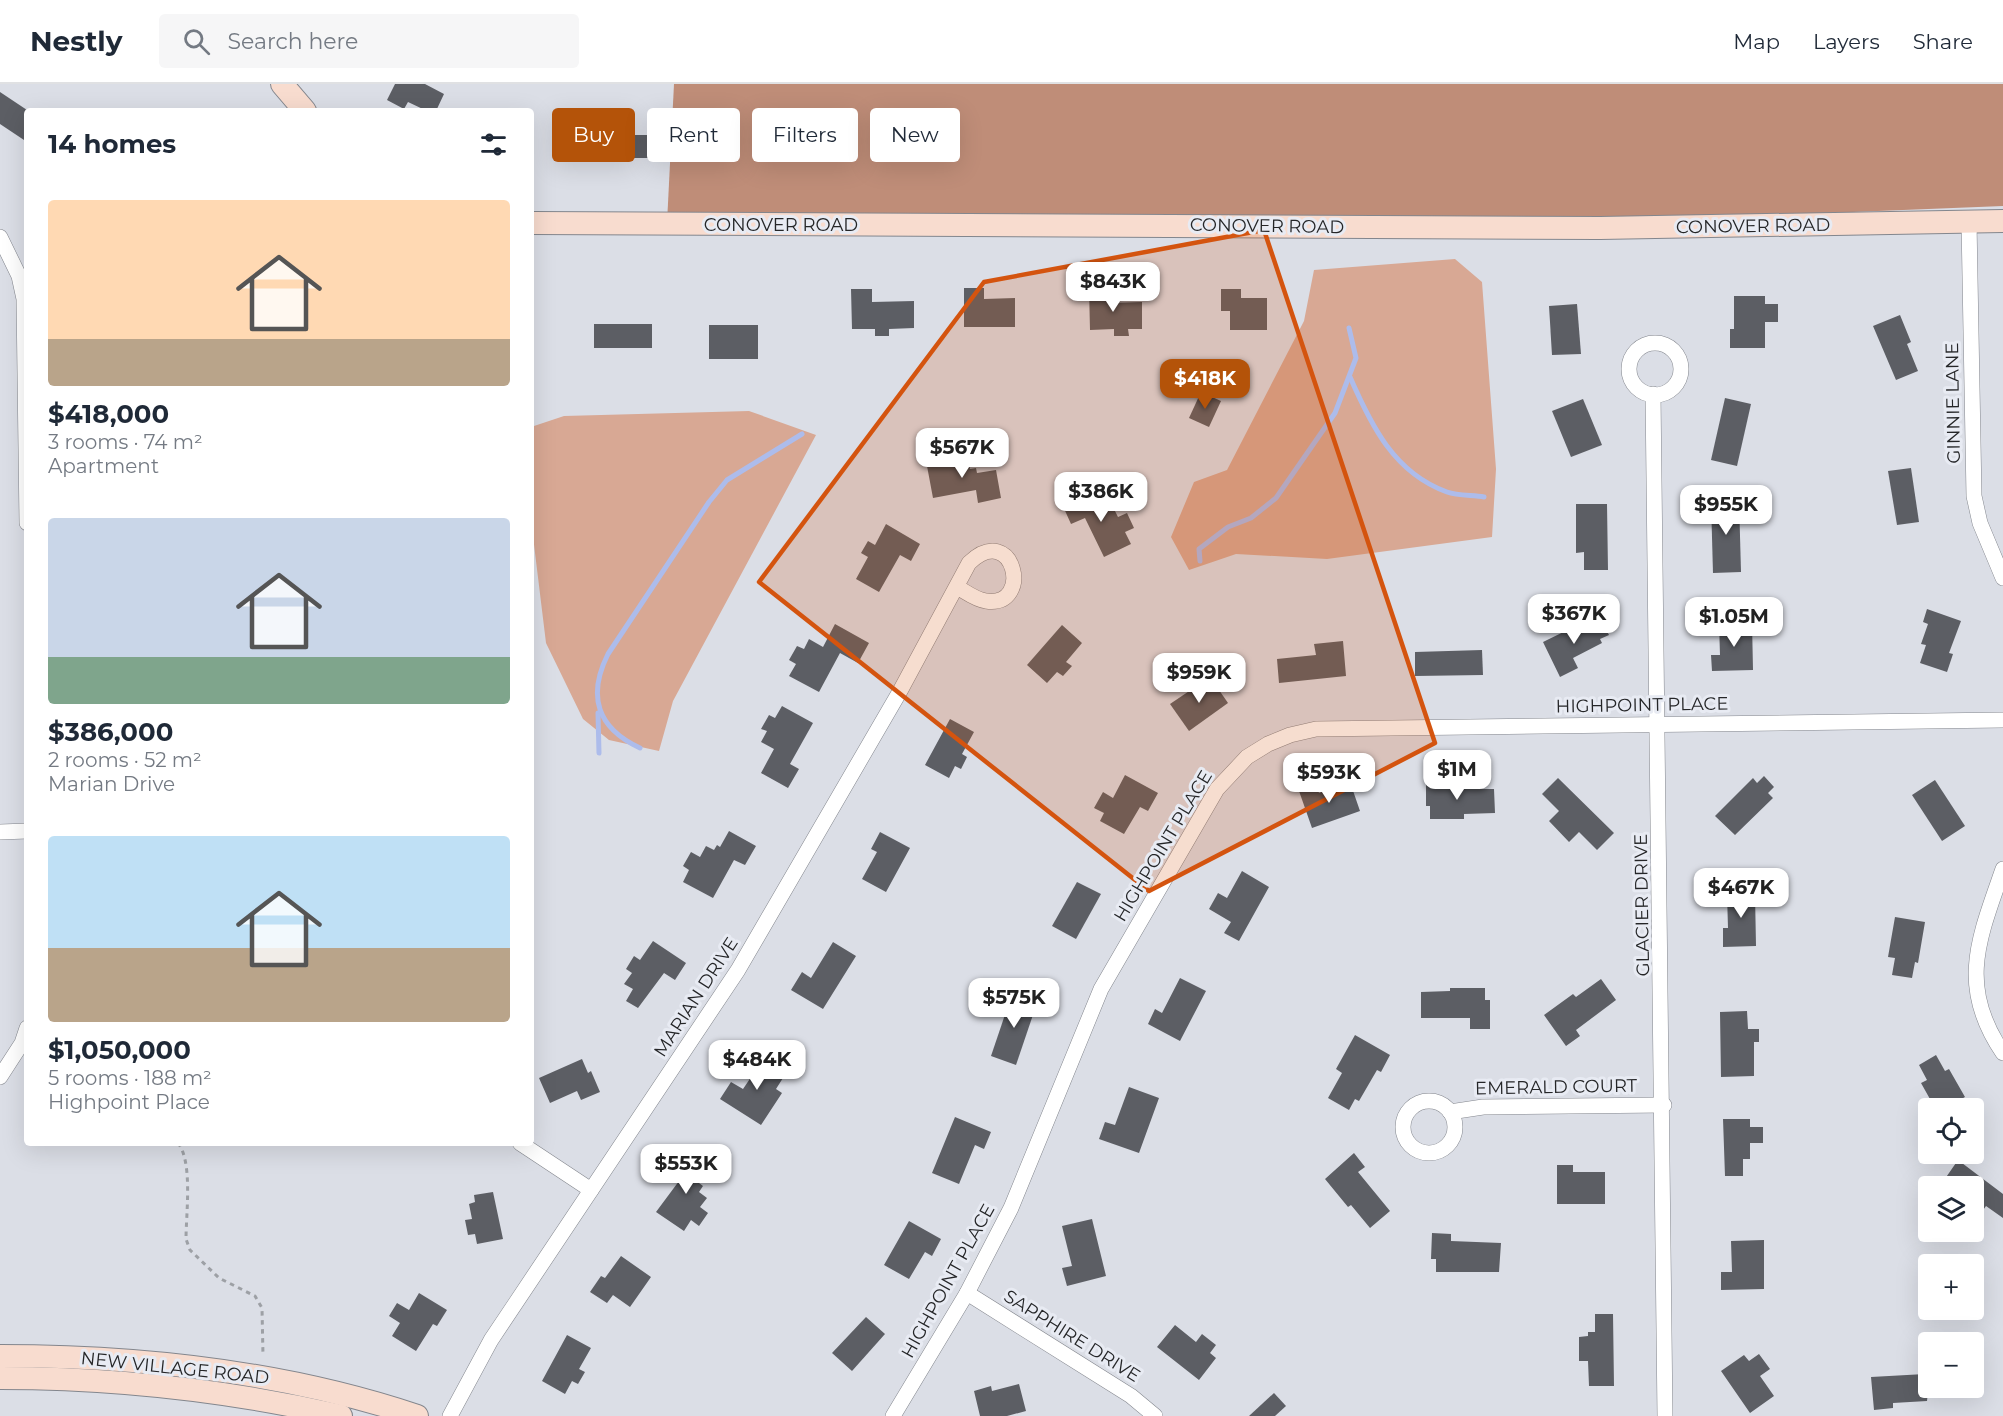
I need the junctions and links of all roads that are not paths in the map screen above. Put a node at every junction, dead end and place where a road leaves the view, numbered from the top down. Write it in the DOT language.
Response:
graph roads {
  1 [pos="282,84"];
  2 [pos="302,108"];
  3 [pos="2003,221"];
  4 [pos="1969,222"];
  5 [pos="534,224"];
  6 [pos="0,237"];
  7 [pos="24,299"];
  8 [pos="1653,394"];
  9 [pos="2003,578"];
  10 [pos="957,587"];
  11 [pos="2003,720"];
  12 [pos="1659,725"];
  13 [pos="24,831"];
  14 [pos="0,832"];
  15 [pos="2003,869"];
  16 [pos="24,1037"];
  17 [pos="2003,1053"];
  18 [pos="0,1077"];
  19 [pos="1664,1105"];
  20 [pos="1450,1112"];
  21 [pos="525,1146"];
  22 [pos="591,1190"];
  23 [pos="967,1293"];
  24 [pos="0,1356"];
  25 [pos="0,1378"];
  26 [pos="341,1416"];
  27 [pos="417,1416"];
  28 [pos="450,1416"];
  29 [pos="893,1416"];
  30 [pos="1155,1416"];
  31 [pos="1665,1416"];
  1 -- 2 [label="street"];
  3 -- 4 [label="street, CONOVER ROAD"];
  4 -- 5 [label="street, CONOVER ROAD"];
  4 -- 9 [label="street, GINNIE LANE"];
  6 -- 7 [label="street"];
  8 -- 12 [label="street, GLACIER DRIVE"];
  10 -- 22 [label="street, MARIAN DRIVE"];
  11 -- 12 [label="street, HIGHPOINT PLACE"];
  12 -- 19 [label="street, GLACIER DRIVE"];
  12 -- 23 [label="street, HIGHPOINT PLACE"];
  13 -- 14 [label="street"];
  15 -- 17 [label="street"];
  16 -- 18 [label="street"];
  19 -- 20 [label="street, EMERALD COURT"];
  19 -- 31 [label="street, GLACIER DRIVE"];
  21 -- 22 [label="street"];
  22 -- 28 [label="street, MARIAN DRIVE"];
  23 -- 29 [label="street, HIGHPOINT PLACE"];
  23 -- 30 [label="street, SAPPHIRE DRIVE"];
  24 -- 27 [label="street, NEW VILLAGE ROAD"];
  25 -- 26 [label="street, NEW VILLAGE ROAD"];
}
